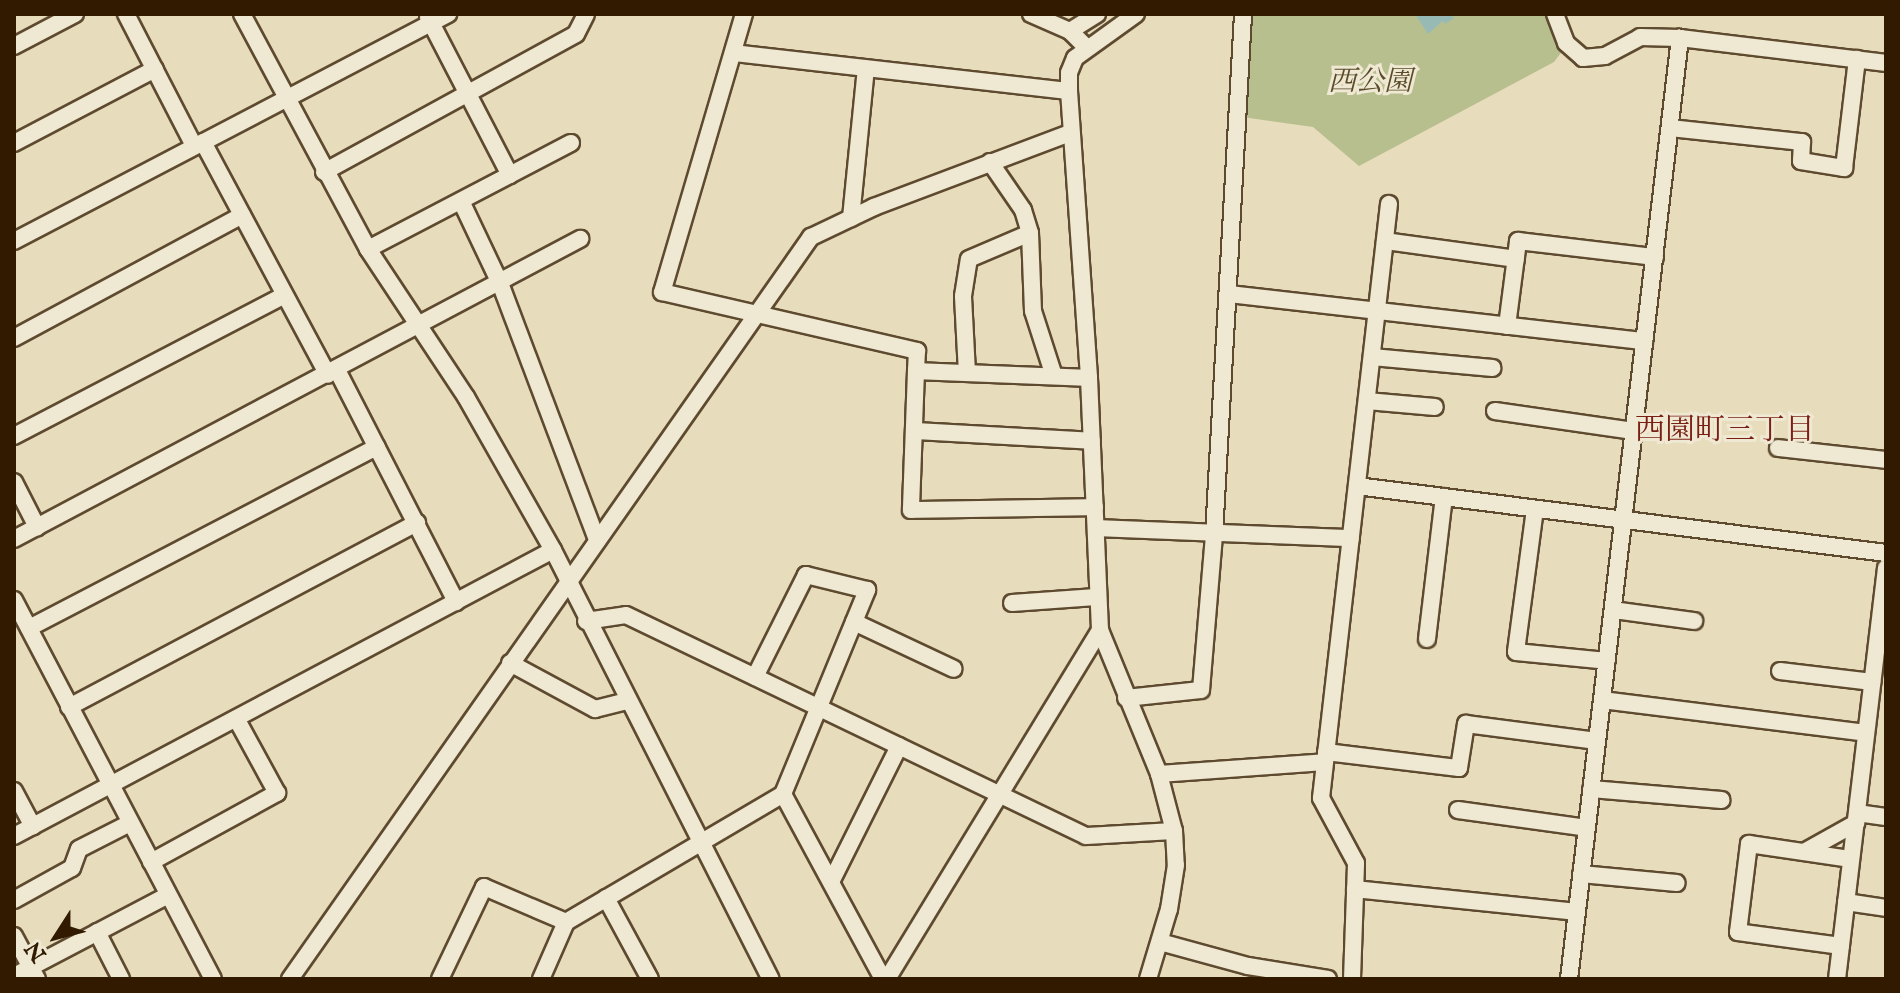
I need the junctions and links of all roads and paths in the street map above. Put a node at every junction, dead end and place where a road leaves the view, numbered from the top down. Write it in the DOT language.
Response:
graph roads {
  1 [pos="75,14"];
  2 [pos="126,14"];
  3 [pos="448,14"];
  4 [pos="586,14"];
  5 [pos="744,14"];
  6 [pos="1031,14"];
  7 [pos="1097,14"];
  8 [pos="1136,14"];
  9 [pos="1243,14"];
  10 [pos="1555,14"];
  11 [pos="244,15"];
  12 [pos="429,19"];
  13 [pos="1070,31"];
  14 [pos="1680,38"];
  15 [pos="14,46"];
  16 [pos="1086,47"];
  17 [pos="734,53"];
  18 [pos="1857,59"];
  19 [pos="1886,63"];
  20 [pos="155,69"];
  21 [pos="866,69"];
  22 [pos="1069,91"];
  23 [pos="468,93"];
  24 [pos="287,98"];
  25 [pos="1670,128"];
  26 [pos="1070,133"];
  27 [pos="14,143"];
  28 [pos="571,143"];
  29 [pos="198,144"];
  30 [pos="990,162"];
  31 [pos="324,172"];
  32 [pos="510,175"];
  33 [pos="461,201"];
  34 [pos="1389,204"];
  35 [pos="242,215"];
  36 [pos="851,218"];
  37 [pos="1030,233"];
  38 [pos="580,239"];
  39 [pos="14,241"];
  40 [pos="1385,241"];
  41 [pos="368,249"];
  42 [pos="1655,257"];
  43 [pos="1516,259"];
  44 [pos="500,283"];
  45 [pos="1229,294"];
  46 [pos="285,295"];
  47 [pos="1377,311"];
  48 [pos="759,313"];
  49 [pos="1507,326"];
  50 [pos="420,327"];
  51 [pos="14,338"];
  52 [pos="1644,341"];
  53 [pos="1372,357"];
  54 [pos="1493,368"];
  55 [pos="916,371"];
  56 [pos="333,373"];
  57 [pos="967,373"];
  58 [pos="1054,376"];
  59 [pos="1089,378"];
  60 [pos="1367,401"];
  61 [pos="1435,407"];
  62 [pos="1495,411"];
  63 [pos="915,431"];
  64 [pos="1634,431"];
  65 [pos="14,436"];
  66 [pos="1092,441"];
  67 [pos="377,447"];
  68 [pos="1778,448"];
  69 [pos="1886,460"];
  70 [pos="14,482"];
  71 [pos="1357,486"];
  72 [pos="1444,497"];
  73 [pos="1095,507"];
  74 [pos="1535,509"];
  75 [pos="1623,520"];
  76 [pos="417,523"];
  77 [pos="37,527"];
  78 [pos="1097,528"];
  79 [pos="1214,535"];
  80 [pos="1351,538"];
  81 [pos="14,539"];
  82 [pos="597,540"];
  83 [pos="553,550"];
  84 [pos="1886,553"];
  85 [pos="1886,568"];
  86 [pos="568,580"];
  87 [pos="1096,597"];
  88 [pos="14,600"];
  89 [pos="456,602"];
  90 [pos="1012,603"];
  91 [pos="1613,610"];
  92 [pos="586,621"];
  93 [pos="1694,621"];
  94 [pos="854,622"];
  95 [pos="29,628"];
  96 [pos="1100,630"];
  97 [pos="1427,639"];
  98 [pos="1607,661"];
  99 [pos="510,663"];
  100 [pos="954,669"];
  101 [pos="1780,671"];
  102 [pos="755,677"];
  103 [pos="1872,682"];
  104 [pos="1126,698"];
  105 [pos="1602,700"];
  106 [pos="627,701"];
  107 [pos="69,707"];
  108 [pos="818,707"];
  109 [pos="236,718"];
  110 [pos="1866,733"];
  111 [pos="1597,741"];
  112 [pos="899,746"];
  113 [pos="1325,757"];
  114 [pos="1159,774"];
  115 [pos="110,785"];
  116 [pos="1591,789"];
  117 [pos="14,791"];
  118 [pos="783,794"];
  119 [pos="1002,795"];
  120 [pos="1722,800"];
  121 [pos="1458,810"];
  122 [pos="1886,817"];
  123 [pos="1856,818"];
  124 [pos="130,823"];
  125 [pos="33,826"];
  126 [pos="1587,828"];
  127 [pos="1174,831"];
  128 [pos="14,836"];
  129 [pos="701,842"];
  130 [pos="1804,852"];
  131 [pos="1851,859"];
  132 [pos="151,862"];
  133 [pos="1581,874"];
  134 [pos="831,882"];
  135 [pos="1677,883"];
  136 [pos="1355,889"];
  137 [pos="168,895"];
  138 [pos="606,898"];
  139 [pos="14,900"];
  140 [pos="1846,902"];
  141 [pos="1886,908"];
  142 [pos="1577,912"];
  143 [pos="566,922"];
  144 [pos="97,932"];
  145 [pos="14,936"];
  146 [pos="1160,942"];
  147 [pos="1841,946"];
  148 [pos="34,973"];
  149 [pos="14,976"];
  150 [pos="121,979"];
  151 [pos="213,979"];
  152 [pos="290,979"];
  153 [pos="440,979"];
  154 [pos="541,979"];
  155 [pos="650,979"];
  156 [pos="771,979"];
  157 [pos="885,979"];
  158 [pos="1148,979"];
  159 [pos="1328,979"];
  160 [pos="1352,979"];
  161 [pos="1569,979"];
  162 [pos="1837,979"];
  1 -- 15 [label="street"];
  2 -- 20 [label="street"];
  3 -- 12 [label="street"];
  4 -- 23 [label="street"];
  5 -- 17 [label="street"];
  6 -- 13 [label="street"];
  7 -- 13 [label="street"];
  8 -- 16 [label="street"];
  9 -- 45 [label="street"];
  10 -- 14 [label="street"];
  11 -- 24 [label="street"];
  12 -- 23 [label="street"];
  12 -- 24 [label="street"];
  13 -- 16 [label="street"];
  14 -- 18 [label="street"];
  14 -- 25 [label="street"];
  16 -- 22 [label="street"];
  17 -- 21 [label="street"];
  17 -- 48 [label="street"];
  18 -- 19 [label="street"];
  18 -- 25 [label="street"];
  20 -- 27 [label="street"];
  20 -- 29 [label="street"];
  21 -- 22 [label="street"];
  21 -- 36 [label="street"];
  22 -- 26 [label="street"];
  23 -- 31 [label="street"];
  23 -- 32 [label="street"];
  24 -- 29 [label="street"];
  24 -- 31 [label="street"];
  25 -- 42 [label="street"];
  26 -- 30 [label="street"];
  26 -- 59 [label="street"];
  28 -- 32 [label="street"];
  29 -- 35 [label="street"];
  29 -- 39 [label="street"];
  30 -- 36 [label="street"];
  30 -- 37 [label="street"];
  31 -- 41 [label="street"];
  32 -- 33 [label="street"];
  33 -- 41 [label="street"];
  33 -- 44 [label="street"];
  34 -- 40 [label="street"];
  35 -- 46 [label="street"];
  35 -- 51 [label="street"];
  36 -- 48 [label="street"];
  37 -- 57 [label="street"];
  37 -- 58 [label="street"];
  38 -- 44 [label="street"];
  40 -- 43 [label="street"];
  40 -- 47 [label="street"];
  41 -- 50 [label="street"];
  42 -- 43 [label="street"];
  42 -- 52 [label="street"];
  43 -- 49 [label="street"];
  44 -- 50 [label="street"];
  44 -- 82 [label="street"];
  45 -- 47 [label="street"];
  45 -- 79 [label="street"];
  46 -- 56 [label="street"];
  46 -- 65 [label="street"];
  47 -- 49 [label="street"];
  47 -- 53 [label="street"];
  48 -- 55 [label="street"];
  48 -- 82 [label="street"];
  49 -- 52 [label="street"];
  50 -- 56 [label="street"];
  50 -- 83 [label="street"];
  52 -- 64 [label="street"];
  53 -- 54 [label="street"];
  53 -- 60 [label="street"];
  55 -- 57 [label="street"];
  55 -- 63 [label="street"];
  56 -- 67 [label="street"];
  56 -- 77 [label="street"];
  57 -- 58 [label="street"];
  58 -- 59 [label="street"];
  59 -- 66 [label="street"];
  60 -- 61 [label="street"];
  60 -- 71 [label="street"];
  62 -- 64 [label="street"];
  63 -- 66 [label="street"];
  63 -- 73 [label="street"];
  64 -- 75 [label="street"];
  66 -- 73 [label="street"];
  67 -- 76 [label="street"];
  67 -- 95 [label="street"];
  68 -- 69 [label="street"];
  70 -- 77 [label="street"];
  71 -- 72 [label="street"];
  71 -- 80 [label="street"];
  72 -- 74 [label="street"];
  72 -- 97 [label="street"];
  73 -- 78 [label="street"];
  74 -- 75 [label="street"];
  74 -- 98 [label="street"];
  75 -- 84 [label="street"];
  75 -- 91 [label="street"];
  76 -- 89 [label="street"];
  76 -- 107 [label="street"];
  77 -- 81 [label="street"];
  78 -- 79 [label="street"];
  78 -- 87 [label="street"];
  79 -- 80 [label="street"];
  79 -- 104 [label="street"];
  80 -- 113 [label="street"];
  82 -- 86 [label="street"];
  83 -- 86 [label="street"];
  83 -- 89 [label="street"];
  85 -- 103 [label="street"];
  86 -- 92 [label="street"];
  86 -- 99 [label="street"];
  87 -- 90 [label="street"];
  87 -- 96 [label="street"];
  88 -- 95 [label="street"];
  89 -- 109 [label="street"];
  91 -- 93 [label="street"];
  91 -- 98 [label="street"];
  92 -- 102 [label="street"];
  92 -- 106 [label="street"];
  94 -- 100 [label="street"];
  94 -- 102 [label="street"];
  94 -- 108 [label="street"];
  95 -- 107 [label="street"];
  96 -- 104 [label="street"];
  96 -- 119 [label="street"];
  98 -- 105 [label="street"];
  99 -- 106 [label="street"];
  99 -- 152 [label="street"];
  101 -- 103 [label="street"];
  102 -- 108 [label="street"];
  103 -- 110 [label="street"];
  104 -- 114 [label="street"];
  105 -- 110 [label="street"];
  105 -- 111 [label="street"];
  106 -- 129 [label="street"];
  107 -- 115 [label="street"];
  108 -- 112 [label="street"];
  108 -- 118 [label="street"];
  109 -- 115 [label="street"];
  109 -- 132 [label="street"];
  110 -- 123 [label="street"];
  111 -- 113 [label="street"];
  111 -- 116 [label="street"];
  112 -- 119 [label="street"];
  112 -- 134 [label="street"];
  113 -- 114 [label="street"];
  113 -- 136 [label="street"];
  114 -- 127 [label="street"];
  115 -- 124 [label="street"];
  115 -- 125 [label="street"];
  116 -- 120 [label="street"];
  116 -- 126 [label="street"];
  117 -- 125 [label="street"];
  118 -- 129 [label="street"];
  118 -- 134 [label="street"];
  119 -- 127 [label="street"];
  119 -- 157 [label="street"];
  121 -- 126 [label="street"];
  122 -- 123 [label="street"];
  123 -- 130 [label="street"];
  123 -- 131 [label="street"];
  124 -- 132 [label="street"];
  124 -- 139 [label="street"];
  125 -- 128 [label="street"];
  126 -- 133 [label="street"];
  127 -- 146 [label="street"];
  129 -- 138 [label="street"];
  129 -- 156 [label="street"];
  130 -- 131 [label="street"];
  130 -- 147 [label="street"];
  131 -- 140 [label="street"];
  132 -- 137 [label="street"];
  133 -- 135 [label="street"];
  133 -- 142 [label="street"];
  134 -- 157 [label="street"];
  136 -- 142 [label="street"];
  136 -- 160 [label="street"];
  137 -- 144 [label="street"];
  137 -- 151 [label="street"];
  138 -- 143 [label="street"];
  138 -- 155 [label="street"];
  140 -- 141 [label="street"];
  140 -- 147 [label="street"];
  142 -- 161 [label="street"];
  143 -- 153 [label="street"];
  143 -- 154 [label="street"];
  144 -- 148 [label="street"];
  144 -- 150 [label="street"];
  145 -- 148 [label="street"];
  146 -- 158 [label="street"];
  146 -- 159 [label="street"];
  147 -- 162 [label="street"];
  148 -- 149 [label="street"];
}
